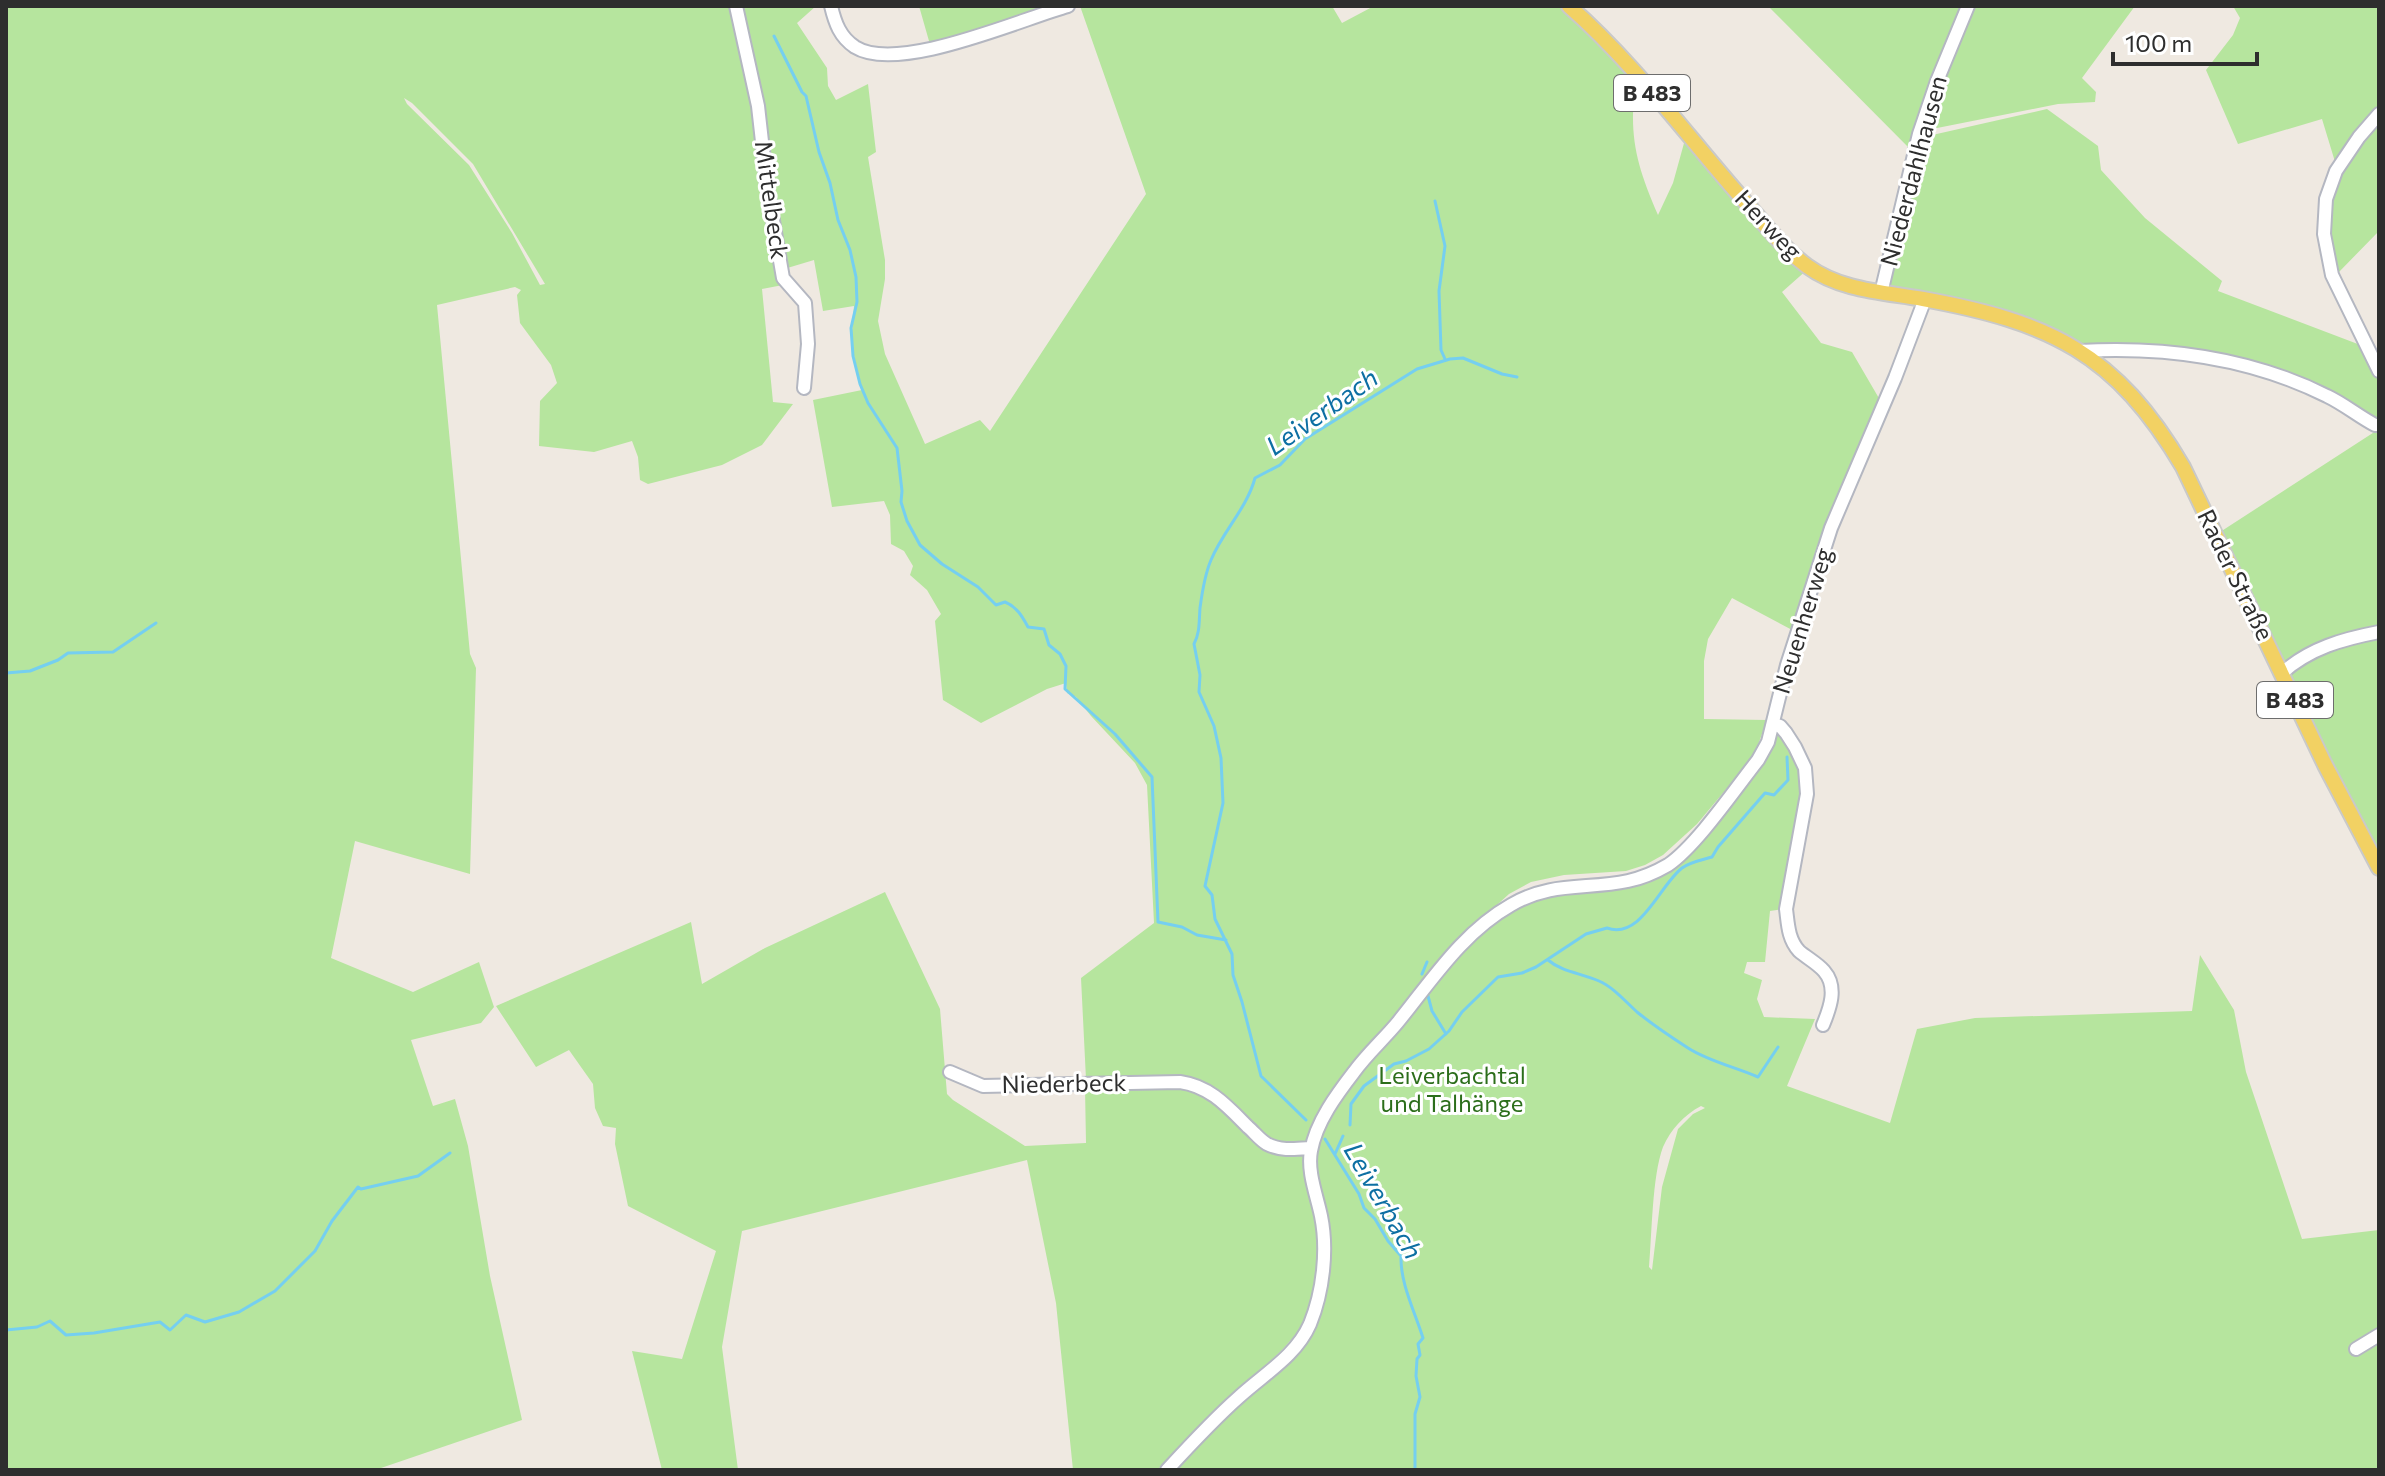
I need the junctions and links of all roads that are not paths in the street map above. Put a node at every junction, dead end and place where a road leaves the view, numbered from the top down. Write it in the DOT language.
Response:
graph roads {
  1 [pos="736,6"];
  2 [pos="831,6"];
  3 [pos="1068,6"];
  4 [pos="1569,6"];
  5 [pos="1968,6"];
  6 [pos="2379,114"];
  7 [pos="1881,293"];
  8 [pos="1925,299"];
  9 [pos="2079,351"];
  10 [pos="2379,371"];
  11 [pos="804,388"];
  12 [pos="2379,425"];
  13 [pos="2379,632"];
  14 [pos="2282,673"];
  15 [pos="1774,724"];
  16 [pos="2379,868"];
  17 [pos="1823,1025"];
  18 [pos="950,1072"];
  19 [pos="1311,1148"];
  20 [pos="2379,1335"];
  21 [pos="2356,1349"];
  22 [pos="1167,1470"];
  1 -- 11 [label="street, Mittelbeck"];
  2 -- 3 [label="street"];
  4 -- 7 [label="main road, Herweg / B 483"];
  5 -- 7 [label="street, Niederdahlhausen"];
  6 -- 10 [label="street"];
  7 -- 8 [label="main road, Herweg / B 483"];
  8 -- 9 [label="main road, Herweg / B 483"];
  8 -- 15 [label="street, Neuenherweg"];
  9 -- 12 [label="street"];
  9 -- 14 [label="main road, Rader Straße / B 483"];
  13 -- 14 [label="street"];
  14 -- 16 [label="main road, Rader Straße / B 483"];
  15 -- 17 [label="street, Neuenherweg"];
  15 -- 19 [label="street"];
  18 -- 19 [label="street, Niederbeck"];
  19 -- 22 [label="street"];
  20 -- 21 [label="street"];
}
